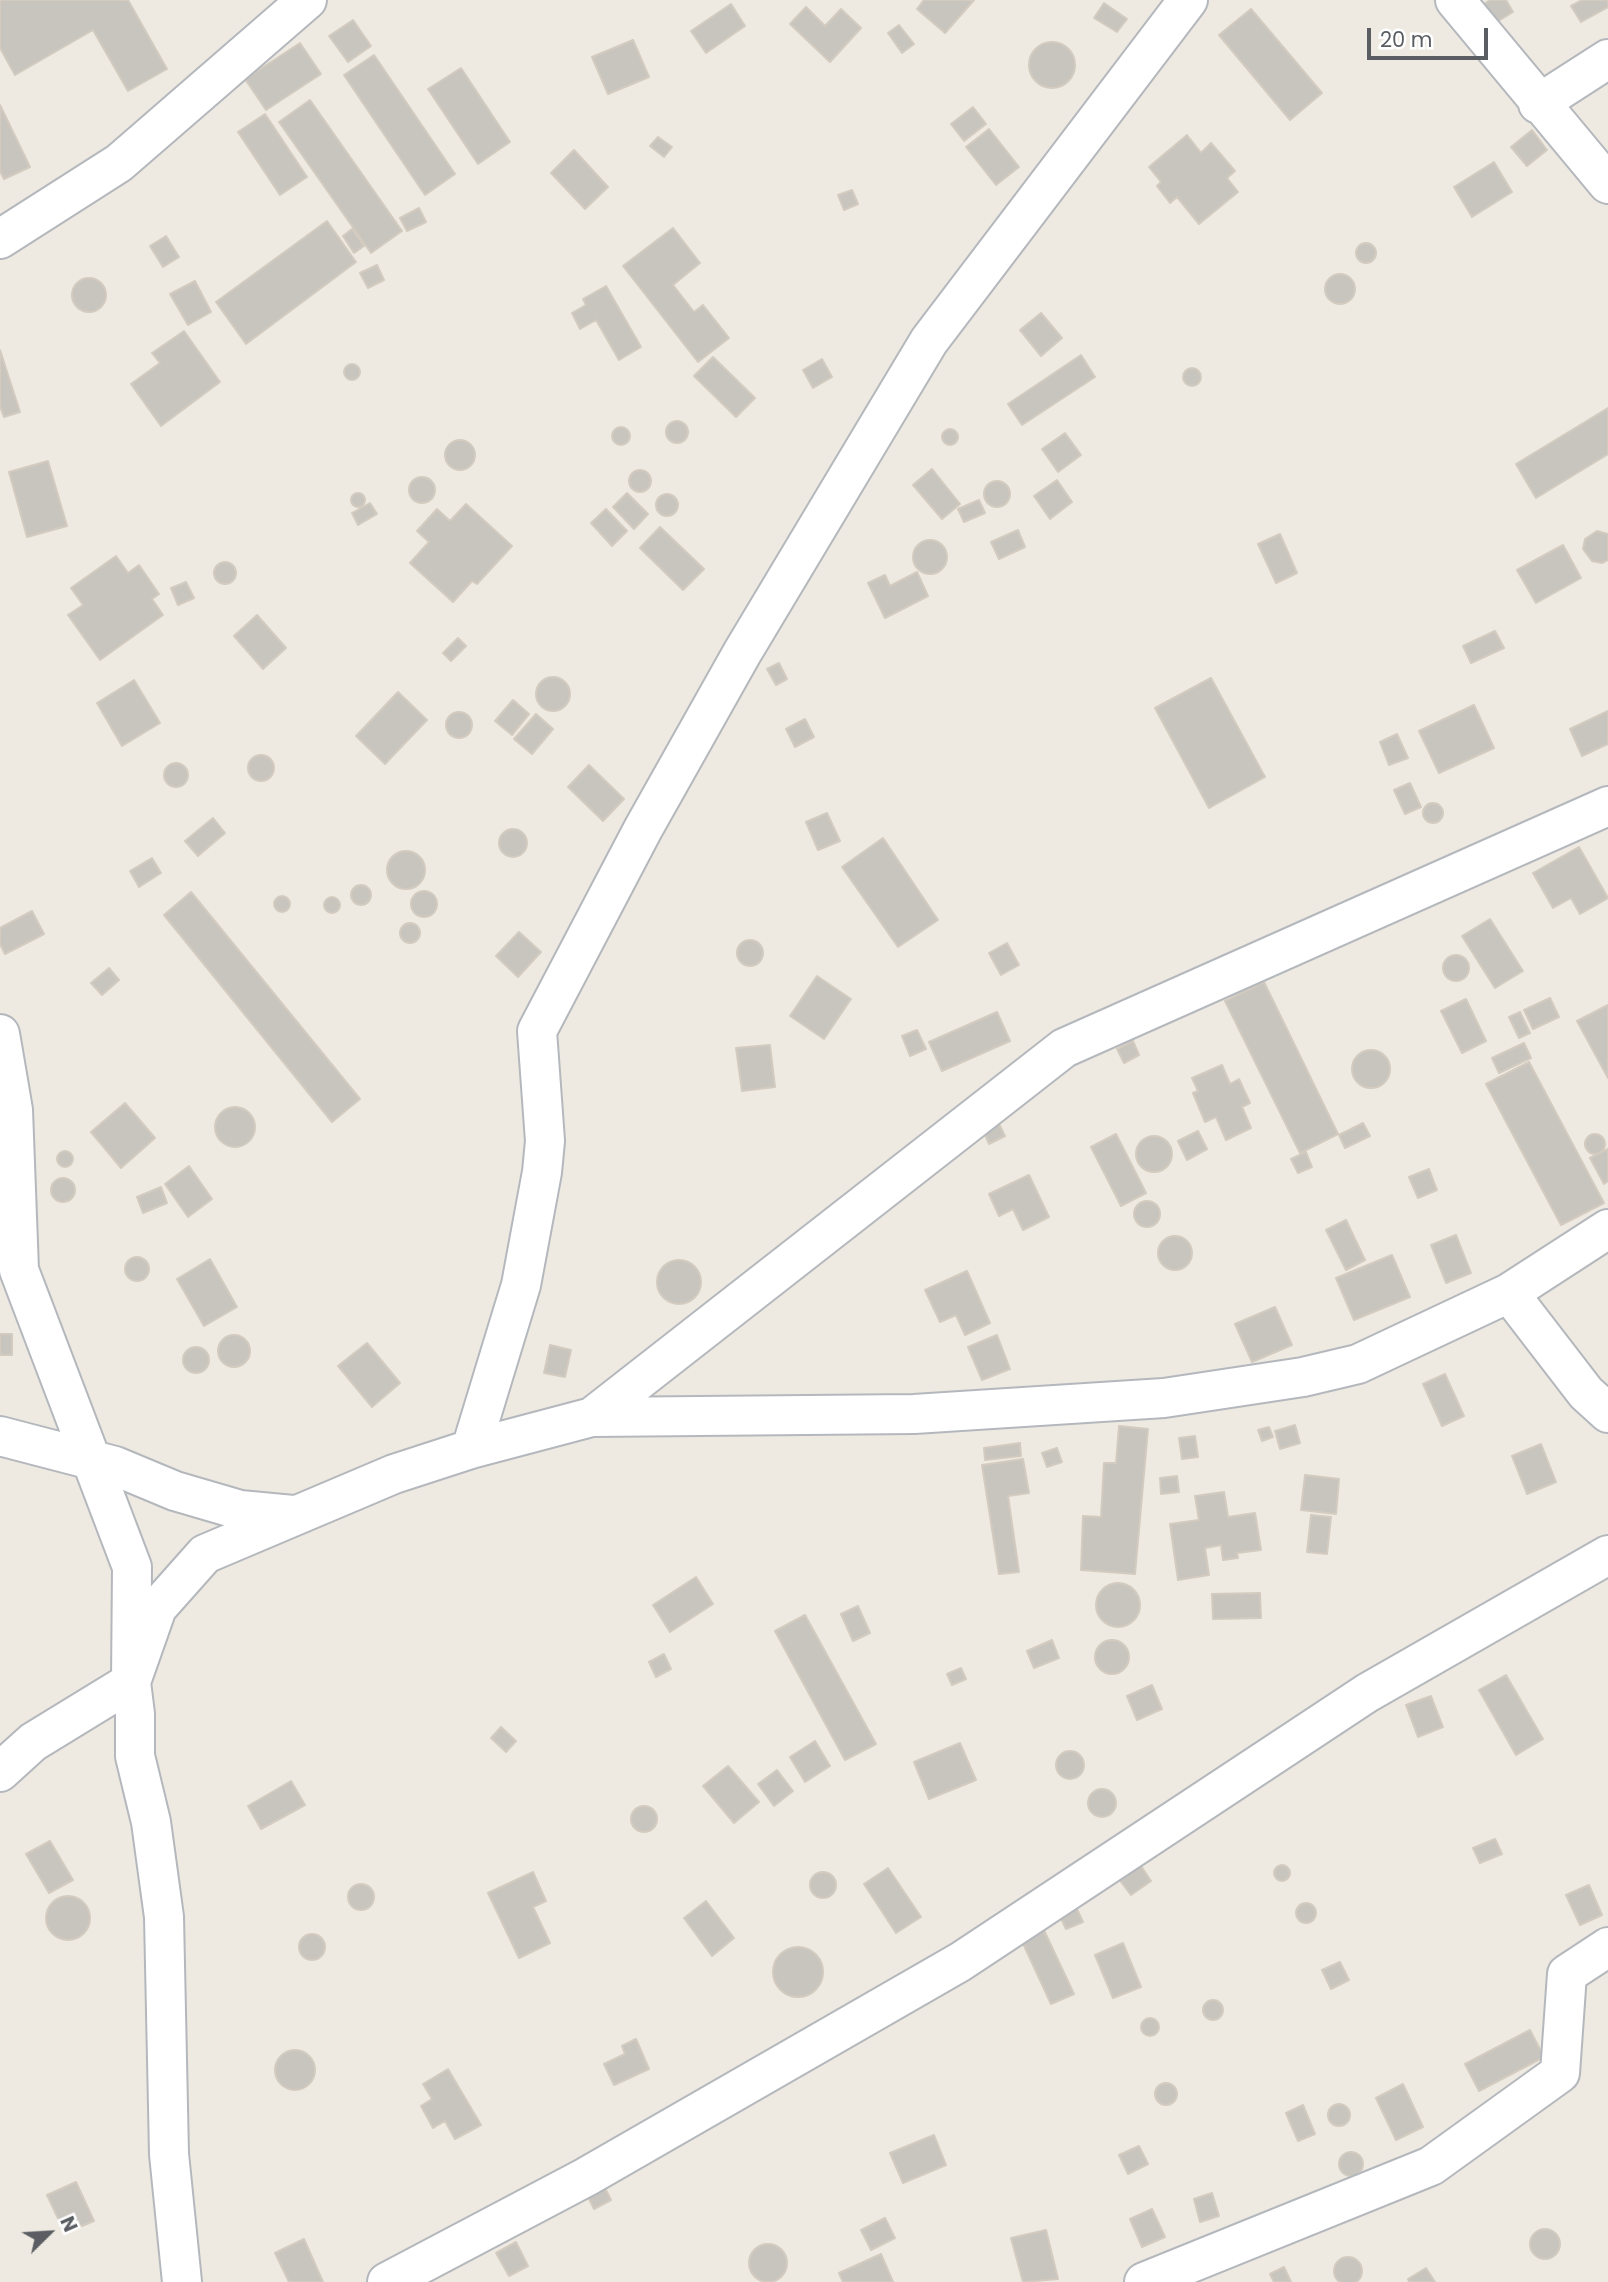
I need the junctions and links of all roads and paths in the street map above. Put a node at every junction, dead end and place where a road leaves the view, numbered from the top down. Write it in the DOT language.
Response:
graph roads {
  1 [pos="307,0"];
  2 [pos="1188,0"];
  3 [pos="1455,0"];
  4 [pos="1608,59"];
  5 [pos="1538,104"];
  6 [pos="1608,184"];
  7 [pos="0,239"];
  8 [pos="1608,806"];
  9 [pos="0,1034"];
  10 [pos="1608,1229"];
  11 [pos="1509,1293"];
  12 [pos="1608,1413"];
  13 [pos="592,1417"];
  14 [pos="0,1436"];
  15 [pos="471,1449"];
  16 [pos="89,1458"];
  17 [pos="298,1515"];
  18 [pos="1608,1555"];
  19 [pos="131,1682"];
  20 [pos="0,1772"];
  21 [pos="1608,1947"];
  22 [pos="183,2282"];
  23 [pos="387,2282"];
  24 [pos="1144,2282"];
  1 -- 7 [label="street"];
  2 -- 15 [label="street"];
  3 -- 5 [label="street"];
  4 -- 5 [label="street"];
  5 -- 6 [label="street"];
  8 -- 13 [label="street"];
  9 -- 16 [label="street"];
  10 -- 11 [label="street"];
  11 -- 12 [label="street"];
  11 -- 13 [label="street"];
  13 -- 15 [label="street"];
  14 -- 16 [label="street"];
  15 -- 17 [label="street"];
  16 -- 17 [label="street"];
  16 -- 19 [label="street"];
  17 -- 19 [label="street"];
  18 -- 23 [label="street"];
  19 -- 20 [label="street"];
  19 -- 22 [label="street"];
  21 -- 24 [label="street"];
}
